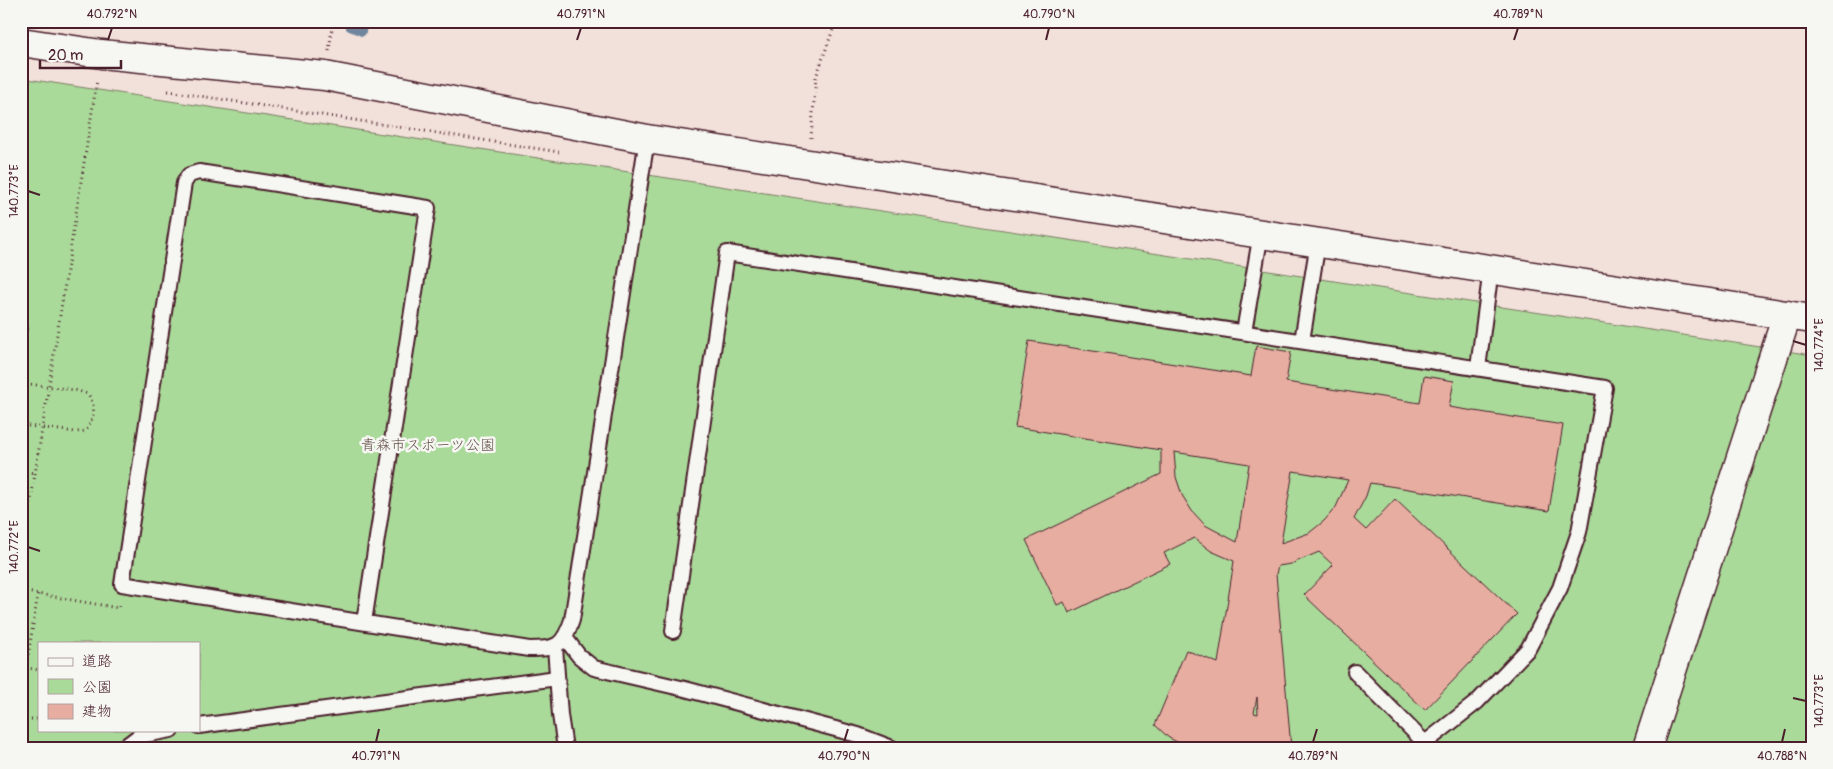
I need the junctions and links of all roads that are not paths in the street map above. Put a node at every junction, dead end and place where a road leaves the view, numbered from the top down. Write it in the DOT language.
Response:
graph roads {
  1 [pos="21,42"];
  2 [pos="648,139"];
  3 [pos="1261,233"];
  4 [pos="1318,242"];
  5 [pos="1491,269"];
  6 [pos="1800,317"];
  7 [pos="1244,332"];
  8 [pos="1302,341"];
  9 [pos="1478,368"];
  10 [pos="364,622"];
  11 [pos="673,631"];
  12 [pos="560,643"];
  13 [pos="1355,672"];
  14 [pos="557,678"];
  15 [pos="200,726"];
  16 [pos="160,732"];
  17 [pos="123,748"];
  18 [pos="565,748"];
  19 [pos="892,748"];
  20 [pos="1647,748"];
  1 -- 2 [label="street"];
  2 -- 3 [label="street"];
  2 -- 12 [label="lane"];
  3 -- 4 [label="street"];
  3 -- 7 [label="lane"];
  4 -- 5 [label="street"];
  4 -- 8 [label="lane"];
  5 -- 6 [label="street"];
  5 -- 9 [label="lane"];
  6 -- 20 [label="street"];
  7 -- 8 [label="lane"];
  7 -- 11 [label="lane"];
  8 -- 9 [label="lane"];
  9 -- 13 [label="lane"];
  10 -- 10 [label="lane"];
  10 -- 12 [label="lane"];
  12 -- 14 [label="lane"];
  12 -- 19 [label="lane"];
  14 -- 15 [label="lane"];
  14 -- 18 [label="lane"];
  16 -- 17 [label="lane"];
}
